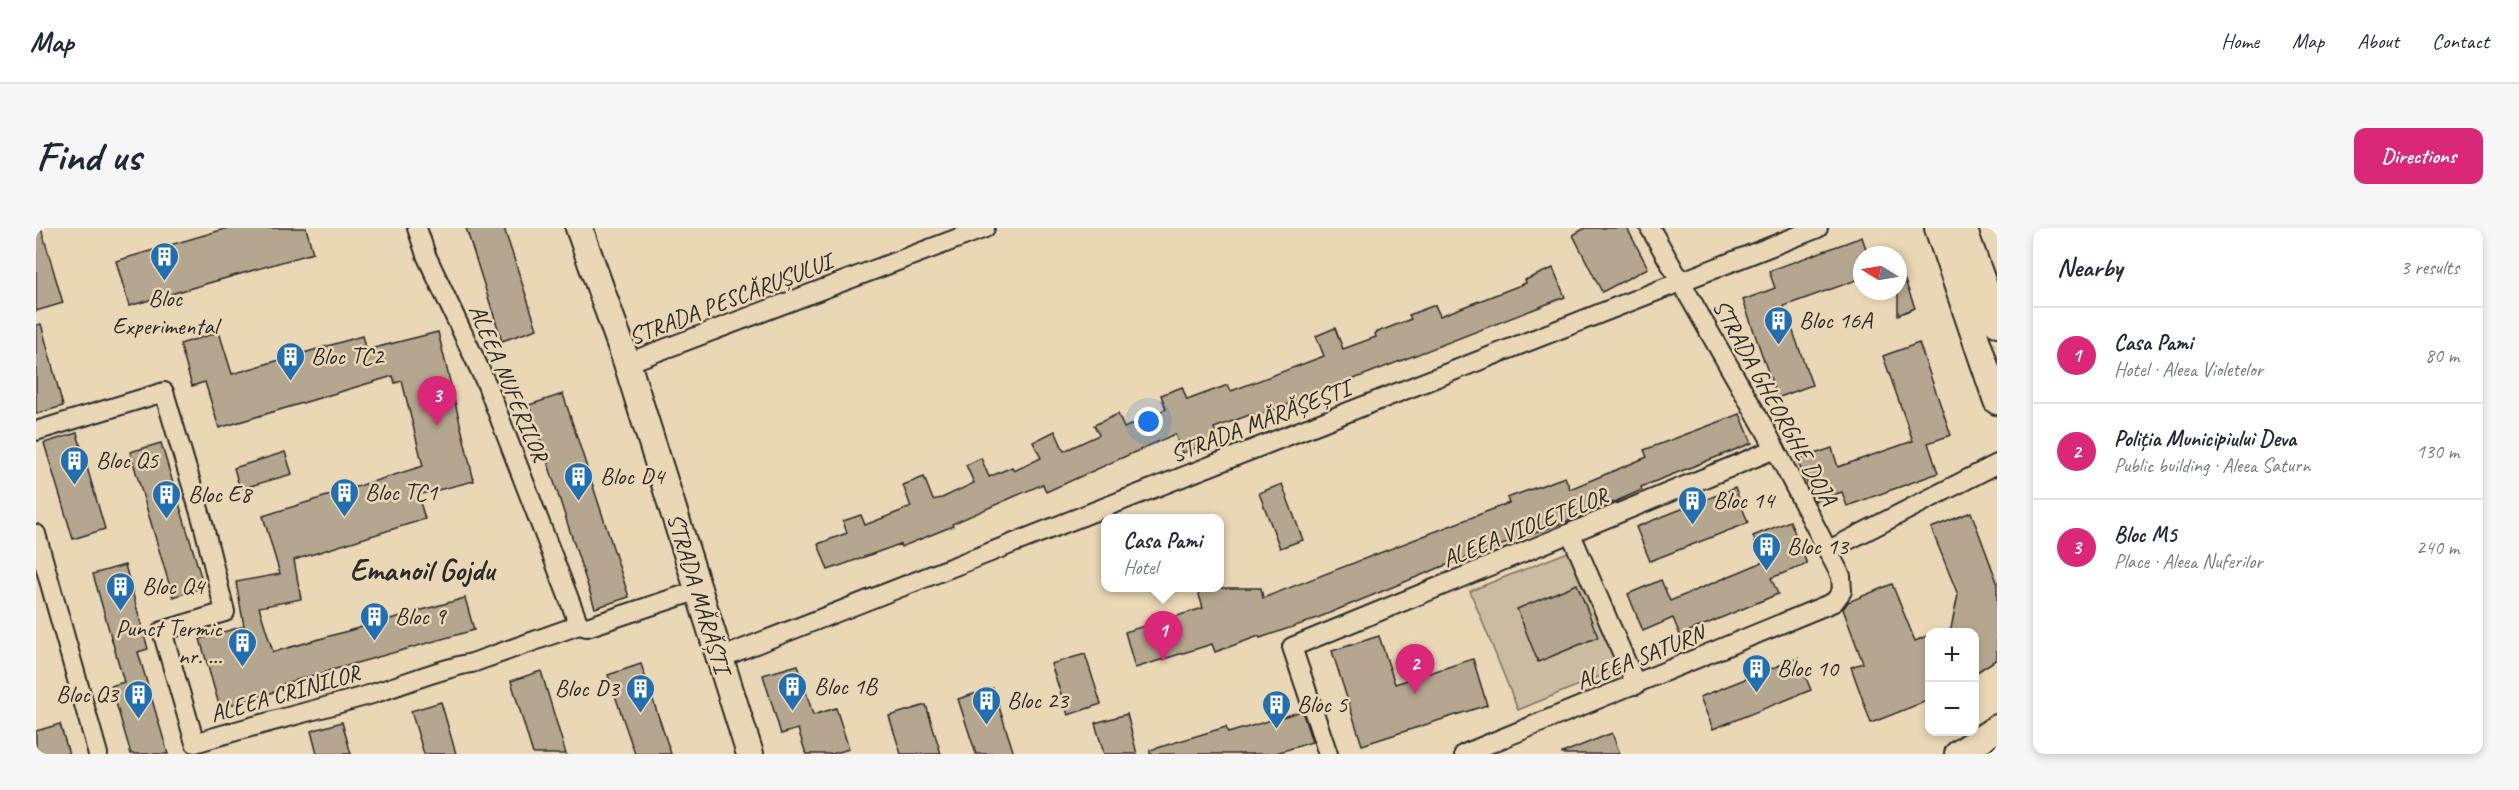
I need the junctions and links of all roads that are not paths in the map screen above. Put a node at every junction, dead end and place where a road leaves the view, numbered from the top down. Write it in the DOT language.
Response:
graph roads {
  1 [pos="417,228"];
  2 [pos="986,228"];
  3 [pos="1650,228"];
  4 [pos="1818,228"];
  5 [pos="1938,228"];
  6 [pos="1963,228"];
  7 [pos="583,229"];
  8 [pos="1681,281"];
  9 [pos="1997,323"];
  10 [pos="627,363"];
  11 [pos="1997,401"];
  12 [pos="36,431"];
  13 [pos="1775,449"];
  14 [pos="1997,464"];
  15 [pos="36,534"];
  16 [pos="1571,534"];
  17 [pos="1828,550"];
  18 [pos="699,590"];
  19 [pos="44,593"];
  20 [pos="1834,602"];
  21 [pos="579,625"];
  22 [pos="720,658"];
  23 [pos="1636,685"];
  24 [pos="1997,728"];
  25 [pos="98,754"];
  26 [pos="750,754"];
  27 [pos="1328,754"];
  28 [pos="1464,754"];
  29 [pos="1958,754"];
  1 -- 21 [label="street, ALEEA NUFERILOR"];
  2 -- 10 [label="street, STRADA PESCĂRUȘULUI"];
  3 -- 8 [label="street, STRADA GHEORGHE DOJA"];
  4 -- 8 [label="street, STRADA MĂRĂȘEȘTI"];
  5 -- 11 [label="main road"];
  6 -- 9 [label="main road"];
  7 -- 10 [label="main road, STRADA MĂRĂȘTI"];
  8 -- 13 [label="street, STRADA GHEORGHE DOJA"];
  8 -- 22 [label="street, STRADA MĂRĂȘEȘTI"];
  10 -- 18 [label="main road, STRADA MĂRĂȘTI"];
  12 -- 21 [label="street, ALEEA CRINILOR"];
  13 -- 16 [label="street, ALEEA VIOLETELOR"];
  13 -- 17 [label="street, STRADA GHEORGHE DOJA"];
  14 -- 17 [label="street"];
  15 -- 19 [label="street"];
  16 -- 23 [label="street"];
  16 -- 27 [label="street, ALEEA VIOLETELOR"];
  17 -- 20 [label="street, STRADA GHEORGHE DOJA"];
  18 -- 21 [label="street, ALEEA CRINILOR"];
  18 -- 22 [label="main road, STRADA MĂRĂȘTI"];
  19 -- 25 [label="street"];
  20 -- 23 [label="street, ALEEA SATURN"];
  22 -- 26 [label="main road, STRADA MĂRĂȘTI"];
  23 -- 28 [label="street, ALEEA SATURN"];
  24 -- 29 [label="main road"];
}
